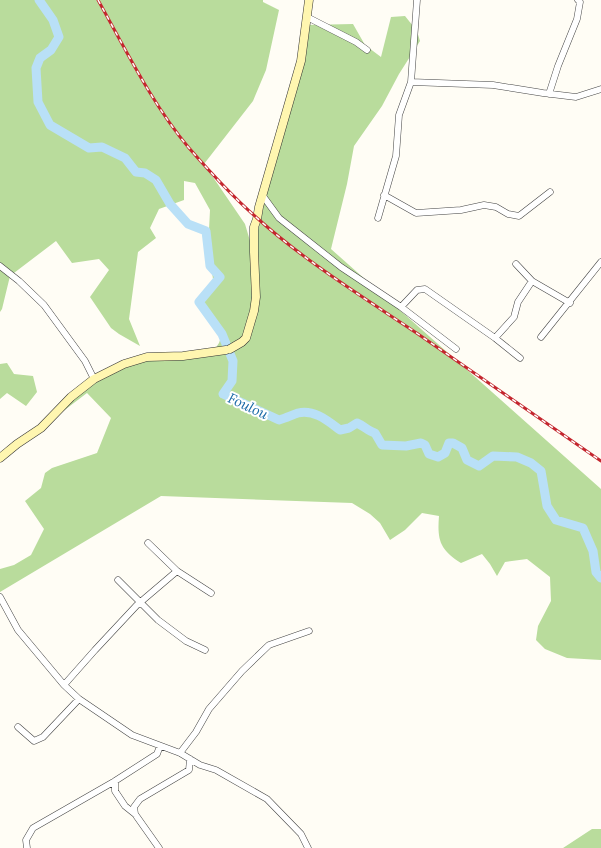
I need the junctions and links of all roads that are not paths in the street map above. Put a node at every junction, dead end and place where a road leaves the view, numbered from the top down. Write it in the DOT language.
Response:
graph roads {
  1 [pos="309,0"];
  2 [pos="417,0"];
  3 [pos="578,0"];
  4 [pos="307,17"];
  5 [pos="367,50"];
  6 [pos="411,82"];
  7 [pos="601,89"];
  8 [pos="549,94"];
  9 [pos="550,192"];
  10 [pos="384,195"];
  11 [pos="263,196"];
  12 [pos="378,218"];
  13 [pos="601,262"];
  14 [pos="516,264"];
  15 [pos="0,266"];
  16 [pos="532,281"];
  17 [pos="570,303"];
  18 [pos="401,307"];
  19 [pos="542,337"];
  20 [pos="494,338"];
  21 [pos="456,349"];
  22 [pos="520,358"];
  23 [pos="94,379"];
  24 [pos="0,458"];
  25 [pos="148,544"];
  26 [pos="177,571"];
  27 [pos="118,580"];
  28 [pos="211,593"];
  29 [pos="0,598"];
  30 [pos="140,602"];
  31 [pos="309,631"];
  32 [pos="205,650"];
  33 [pos="64,685"];
  34 [pos="79,699"];
  35 [pos="18,727"];
  36 [pos="160,746"];
  37 [pos="180,752"];
  38 [pos="190,759"];
  39 [pos="115,782"];
  40 [pos="134,814"];
  41 [pos="27,848"];
  42 [pos="158,848"];
  43 [pos="308,848"];
  1 -- 4 [label="street"];
  2 -- 6 [label="street"];
  3 -- 8 [label="street"];
  4 -- 5 [label="street"];
  4 -- 11 [label="street"];
  6 -- 8 [label="street"];
  6 -- 10 [label="street"];
  7 -- 8 [label="street"];
  9 -- 10 [label="street"];
  10 -- 12 [label="street"];
  11 -- 18 [label="street"];
  11 -- 23 [label="street"];
  13 -- 17 [label="street"];
  14 -- 16 [label="street"];
  15 -- 23 [label="street"];
  16 -- 17 [label="street"];
  16 -- 20 [label="street"];
  17 -- 19 [label="street"];
  18 -- 20 [label="street"];
  18 -- 21 [label="street"];
  20 -- 22 [label="street"];
  23 -- 24 [label="street"];
  25 -- 26 [label="street"];
  26 -- 28 [label="street"];
  26 -- 30 [label="street"];
  27 -- 30 [label="street"];
  29 -- 33 [label="street"];
  30 -- 32 [label="street"];
  30 -- 33 [label="street"];
  31 -- 37 [label="street"];
  33 -- 34 [label="street"];
  34 -- 35 [label="street"];
  34 -- 36 [label="street"];
  36 -- 37 [label="street"];
  36 -- 39 [label="street"];
  37 -- 38 [label="street"];
  38 -- 40 [label="street"];
  38 -- 43 [label="street"];
  39 -- 40 [label="street"];
  39 -- 41 [label="street"];
  40 -- 42 [label="street"];
}
